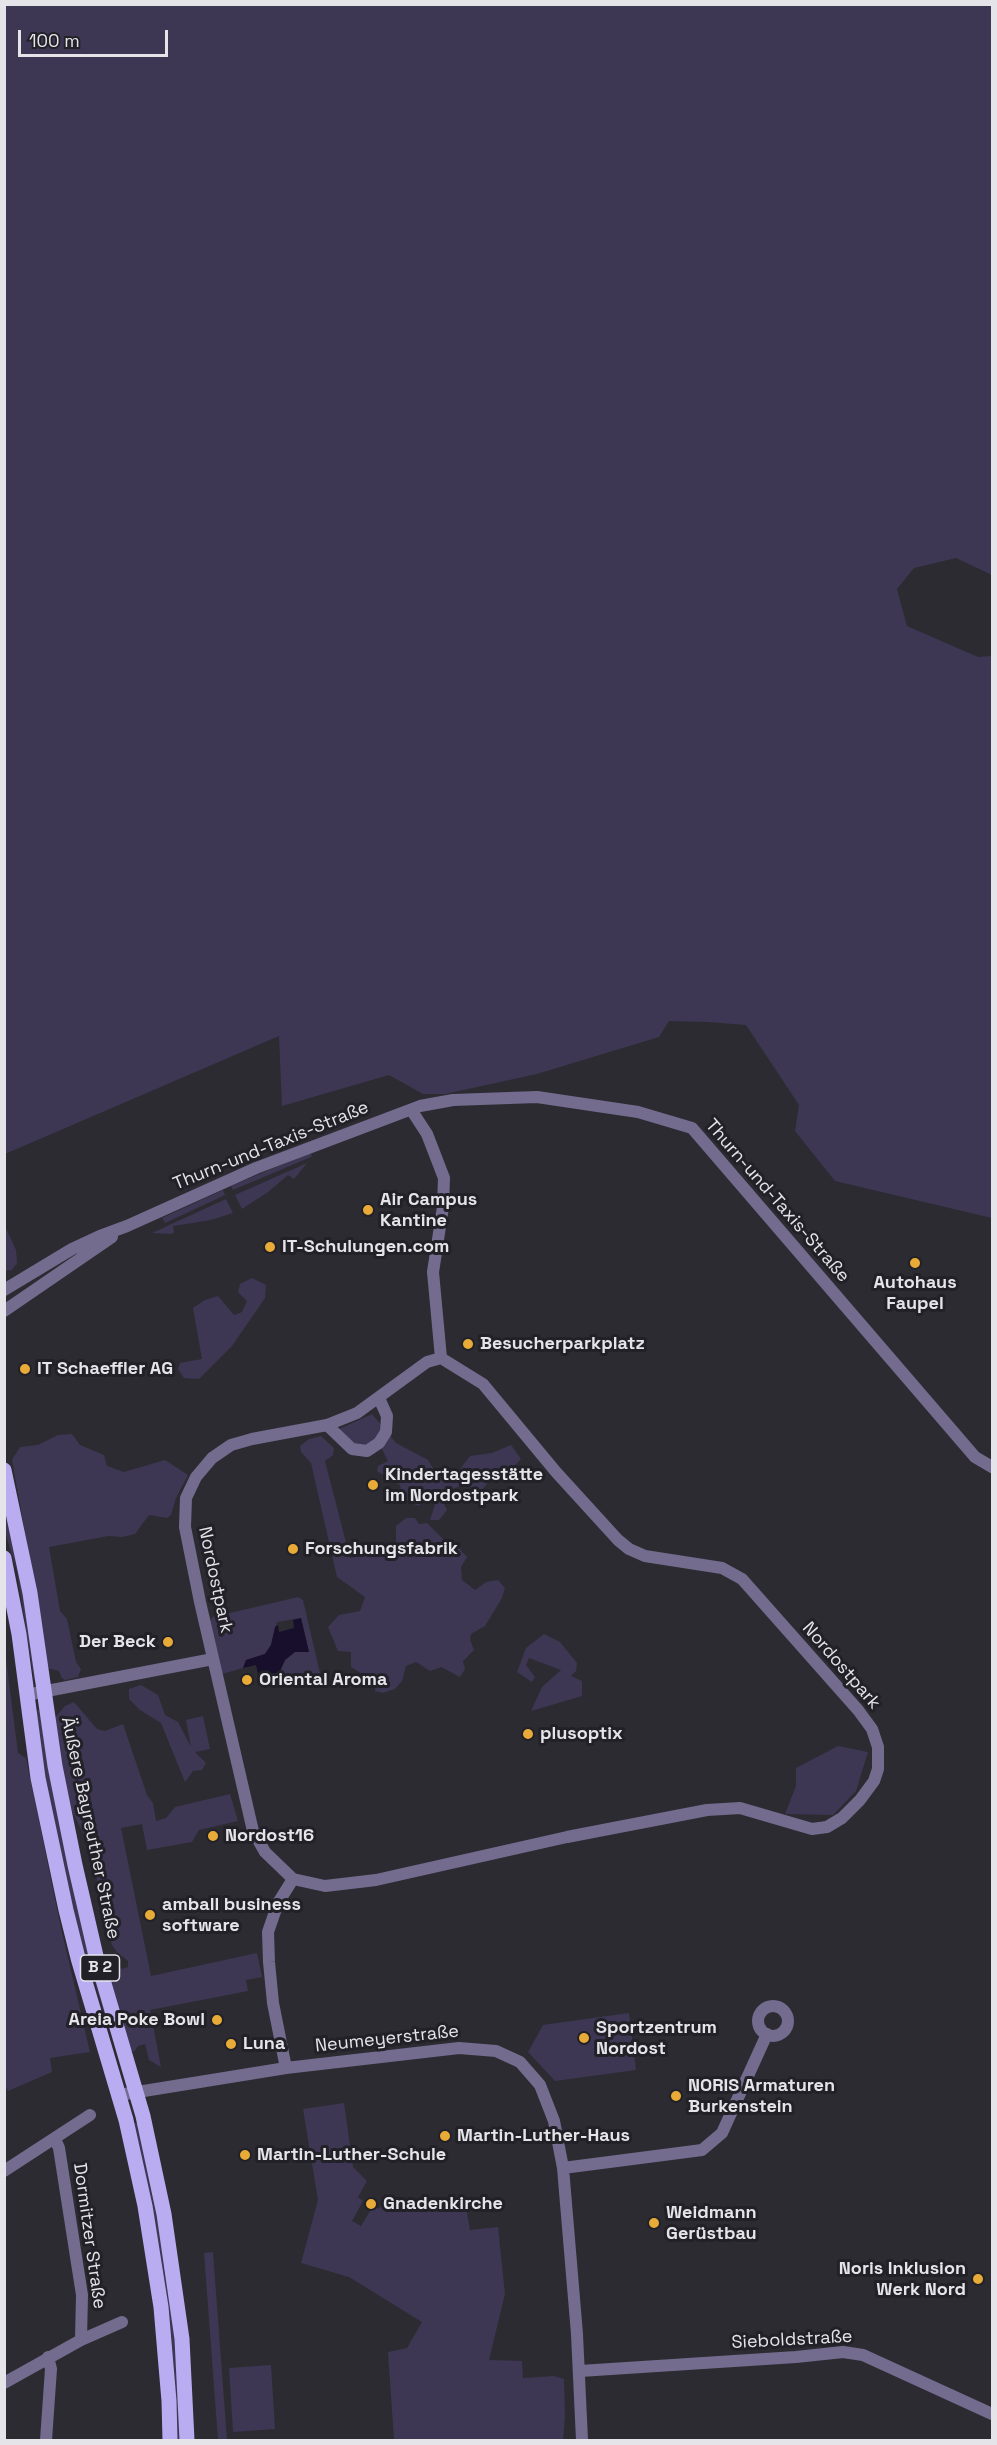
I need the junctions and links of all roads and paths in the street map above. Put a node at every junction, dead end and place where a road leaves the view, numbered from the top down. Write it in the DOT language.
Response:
graph roads {
  1 [pos="412,1111"];
  2 [pos="127,1226"];
  3 [pos="27,1275"];
  4 [pos="4,1278"];
  5 [pos="4,1290"];
  6 [pos="4,1311"];
  7 [pos="441,1358"];
  8 [pos="379,1398"];
  9 [pos="327,1425"];
  10 [pos="993,1467"];
  11 [pos="4,1470"];
  12 [pos="4,1558"];
  13 [pos="213,1659"];
  14 [pos="44,1692"];
  15 [pos="26,1695"];
  16 [pos="293,1879"];
  17 [pos="767,2034"];
  18 [pos="286,2068"];
  19 [pos="136,2091"];
  20 [pos="119,2095"];
  21 [pos="90,2115"];
  22 [pos="55,2139"];
  23 [pos="563,2168"];
  24 [pos="4,2172"];
  25 [pos="122,2322"];
  26 [pos="81,2340"];
  27 [pos="48,2357"];
  28 [pos="580,2371"];
  29 [pos="4,2383"];
  30 [pos="993,2414"];
  31 [pos="46,2440"];
  32 [pos="170,2440"];
  33 [pos="187,2440"];
  34 [pos="582,2440"];
  1 -- 2 [label="street, Thurn-und-Taxis-Straße"];
  1 -- 7 [label="street"];
  1 -- 10 [label="street, Thurn-und-Taxis-Straße"];
  2 -- 3 [label="street, Thurn-und-Taxis-Straße"];
  2 -- 6 [label="street, Thurn-und-Taxis-Straße"];
  3 -- 4 [label="street"];
  3 -- 5 [label="street, Thurn-und-Taxis-Straße"];
  7 -- 8 [label="street, Nordostpark"];
  7 -- 16 [label="street, Nordostpark"];
  8 -- 9 [label="street, Nordostpark"];
  8 -- 9 [label="street"];
  9 -- 13 [label="street, Nordostpark"];
  11 -- 14 [label="main road, Äußere Bayreuther Straße / B 2"];
  12 -- 15 [label="main road, Äußere Bayreuther Straße / B 2"];
  13 -- 14 [label="street, Nordostpark"];
  13 -- 16 [label="street, Nordostpark"];
  14 -- 15 [label="street, Nordostpark"];
  14 -- 19 [label="main road, Äußere Bayreuther Straße / B 2"];
  15 -- 20 [label="main road, Äußere Bayreuther Straße / B 2"];
  16 -- 18 [label="street"];
  17 -- 23 [label="street"];
  18 -- 19 [label="street, Neumeyerstraße"];
  18 -- 23 [label="street, Neumeyerstraße"];
  19 -- 20 [label="street, Neumeyerstraße"];
  19 -- 33 [label="main road, Äußere Bayreuther Straße / B 2"];
  20 -- 32 [label="main road, Äußere Bayreuther Straße / B 2"];
  21 -- 22 [label="street"];
  22 -- 24 [label="street"];
  22 -- 26 [label="street, Dormitzer Straße"];
  23 -- 28 [label="street, Neumeyerstraße"];
  25 -- 26 [label="street"];
  26 -- 27 [label="street"];
  27 -- 29 [label="street"];
  27 -- 31 [label="street"];
  28 -- 30 [label="street, Sieboldstraße"];
  28 -- 34 [label="street, Neumeyerstraße"];
}
